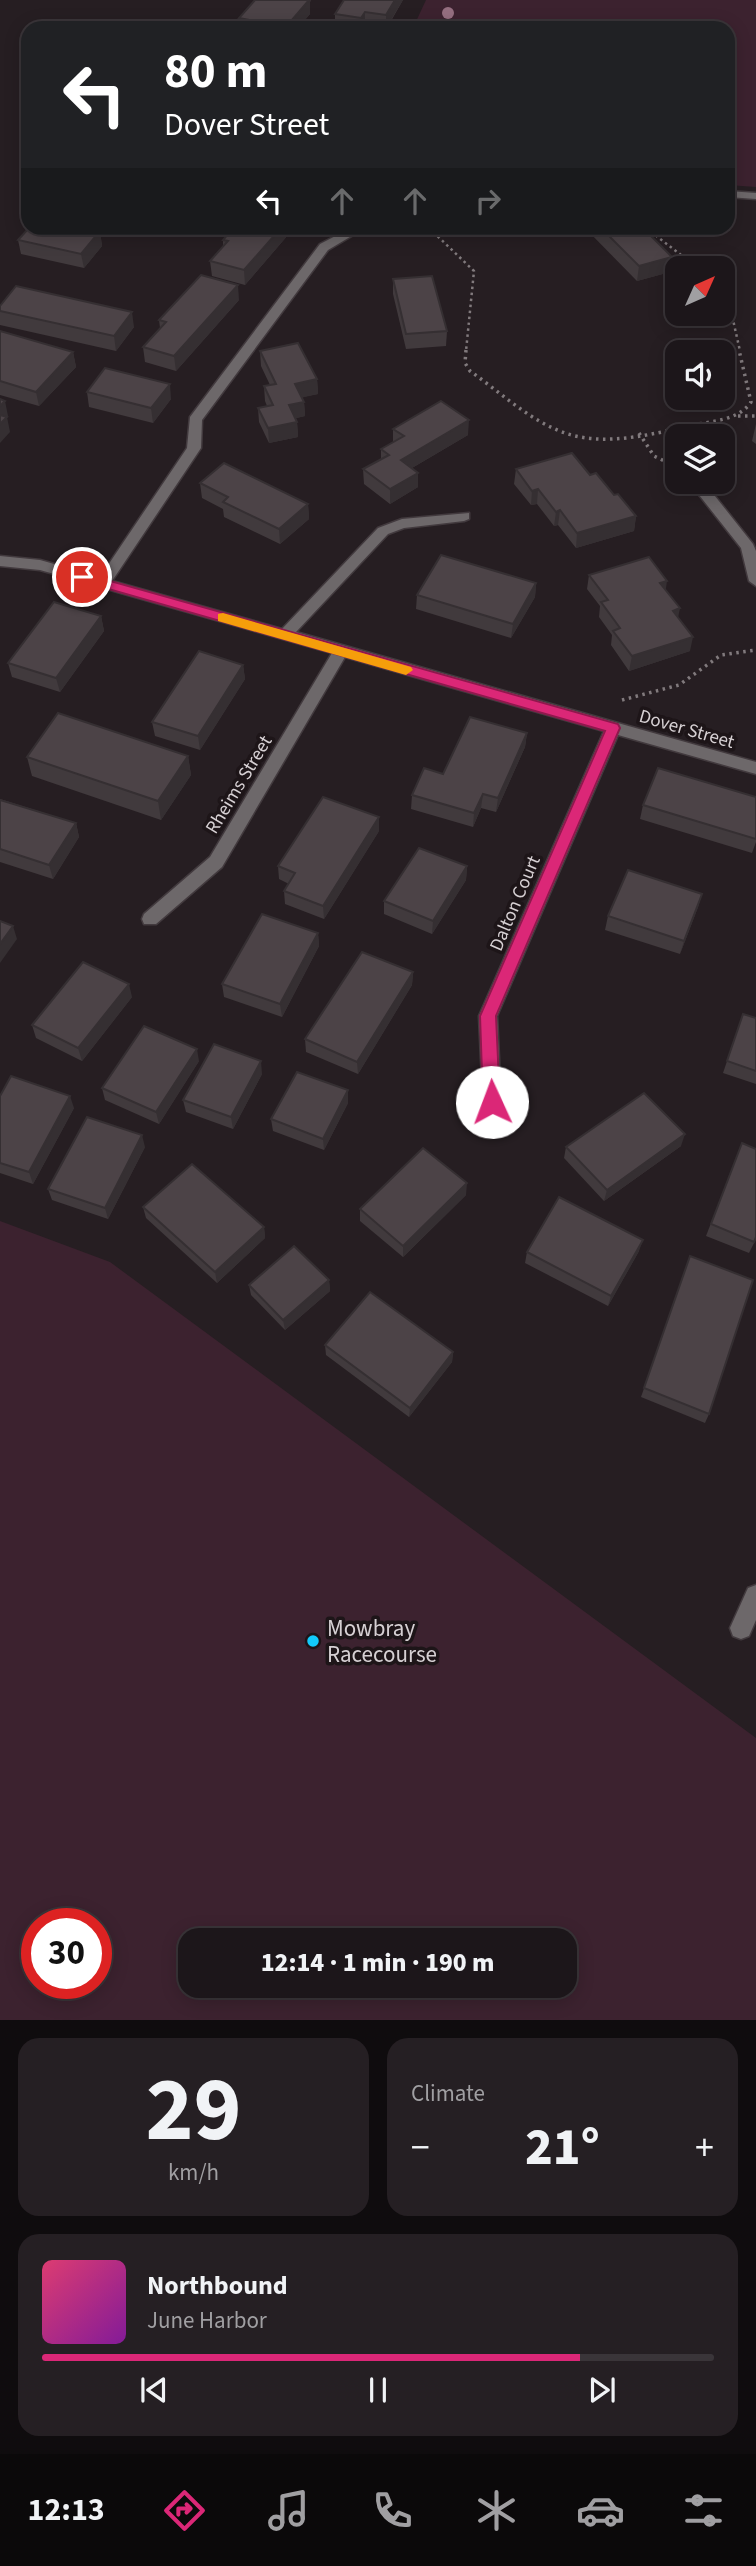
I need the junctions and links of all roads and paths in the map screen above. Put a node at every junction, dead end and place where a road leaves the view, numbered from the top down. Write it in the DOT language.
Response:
graph roads {
  1 [pos="735,194"];
  2 [pos="756,196"];
  3 [pos="346,235"];
  4 [pos="436,235"];
  5 [pos="655,235"];
  6 [pos="682,256"];
  7 [pos="734,326"];
  8 [pos="734,415"];
  9 [pos="756,416"];
  10 [pos="688,424"];
  11 [pos="665,429"];
  12 [pos="639,433"];
  13 [pos="665,464"];
  14 [pos="705,494"];
  15 [pos="464,516"];
  16 [pos="0,561"];
  17 [pos="756,581"];
  18 [pos="103,583"];
  19 [pos="285,635"];
  20 [pos="756,650"];
  21 [pos="340,652"];
  22 [pos="615,702"];
  23 [pos="613,728"];
  24 [pos="756,768"];
  25 [pos="150,919"];
  26 [pos="492,1102"];
  27 [pos="756,1596"];
  28 [pos="741,1628"];
  1 -- 2 [label="street"];
  3 -- 18 [label="street"];
  4 -- 12 [label="path"];
  5 -- 6 [label="path"];
  7 -- 8 [label="path"];
  8 -- 9 [label="path"];
  8 -- 10 [label="path"];
  11 -- 12 [label="path"];
  12 -- 13 [label="path"];
  14 -- 17 [label="street"];
  15 -- 19 [label="street"];
  16 -- 18 [label="street, Dover Street"];
  18 -- 19 [label="street, Dover Street"];
  19 -- 21 [label="street, Dover Street"];
  20 -- 22 [label="path"];
  21 -- 23 [label="street, Dover Street"];
  21 -- 25 [label="street, Rheims Street"];
  23 -- 24 [label="street, Dover Street"];
  23 -- 26 [label="street, Dalton Court"];
  27 -- 28 [label="street"];
}
